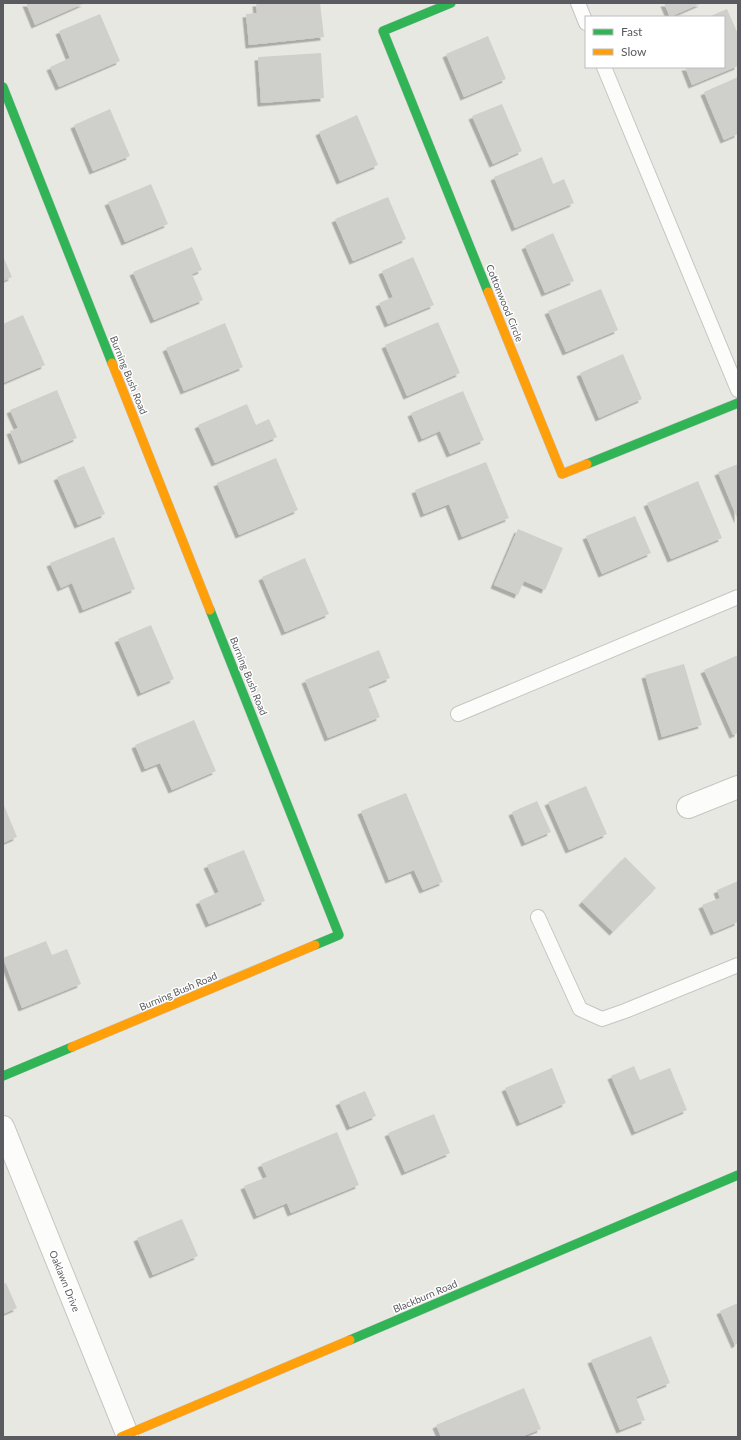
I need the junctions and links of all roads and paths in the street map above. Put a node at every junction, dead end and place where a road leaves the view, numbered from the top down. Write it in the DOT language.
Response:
graph roads {
  1 [pos="451,3"];
  2 [pos="578,3"];
  3 [pos="585,21"];
  4 [pos="604,68"];
  5 [pos="3,87"];
  6 [pos="738,390"];
  7 [pos="738,403"];
  8 [pos="738,597"];
  9 [pos="458,714"];
  10 [pos="738,787"];
  11 [pos="688,807"];
  12 [pos="538,917"];
  13 [pos="738,964"];
  14 [pos="3,1076"];
  15 [pos="3,1127"];
  16 [pos="738,1175"];
  17 [pos="124,1436"];
  1 -- 7 [label="street, Cottonwood Circle"];
  2 -- 3 [label="lane"];
  4 -- 6 [label="lane"];
  5 -- 14 [label="street, Burning Bush Road"];
  8 -- 9 [label="lane"];
  10 -- 11 [label="street"];
  12 -- 13 [label="lane"];
  15 -- 17 [label="street, Oaklawn Drive"];
  16 -- 17 [label="street, Blackburn Road"];
}
